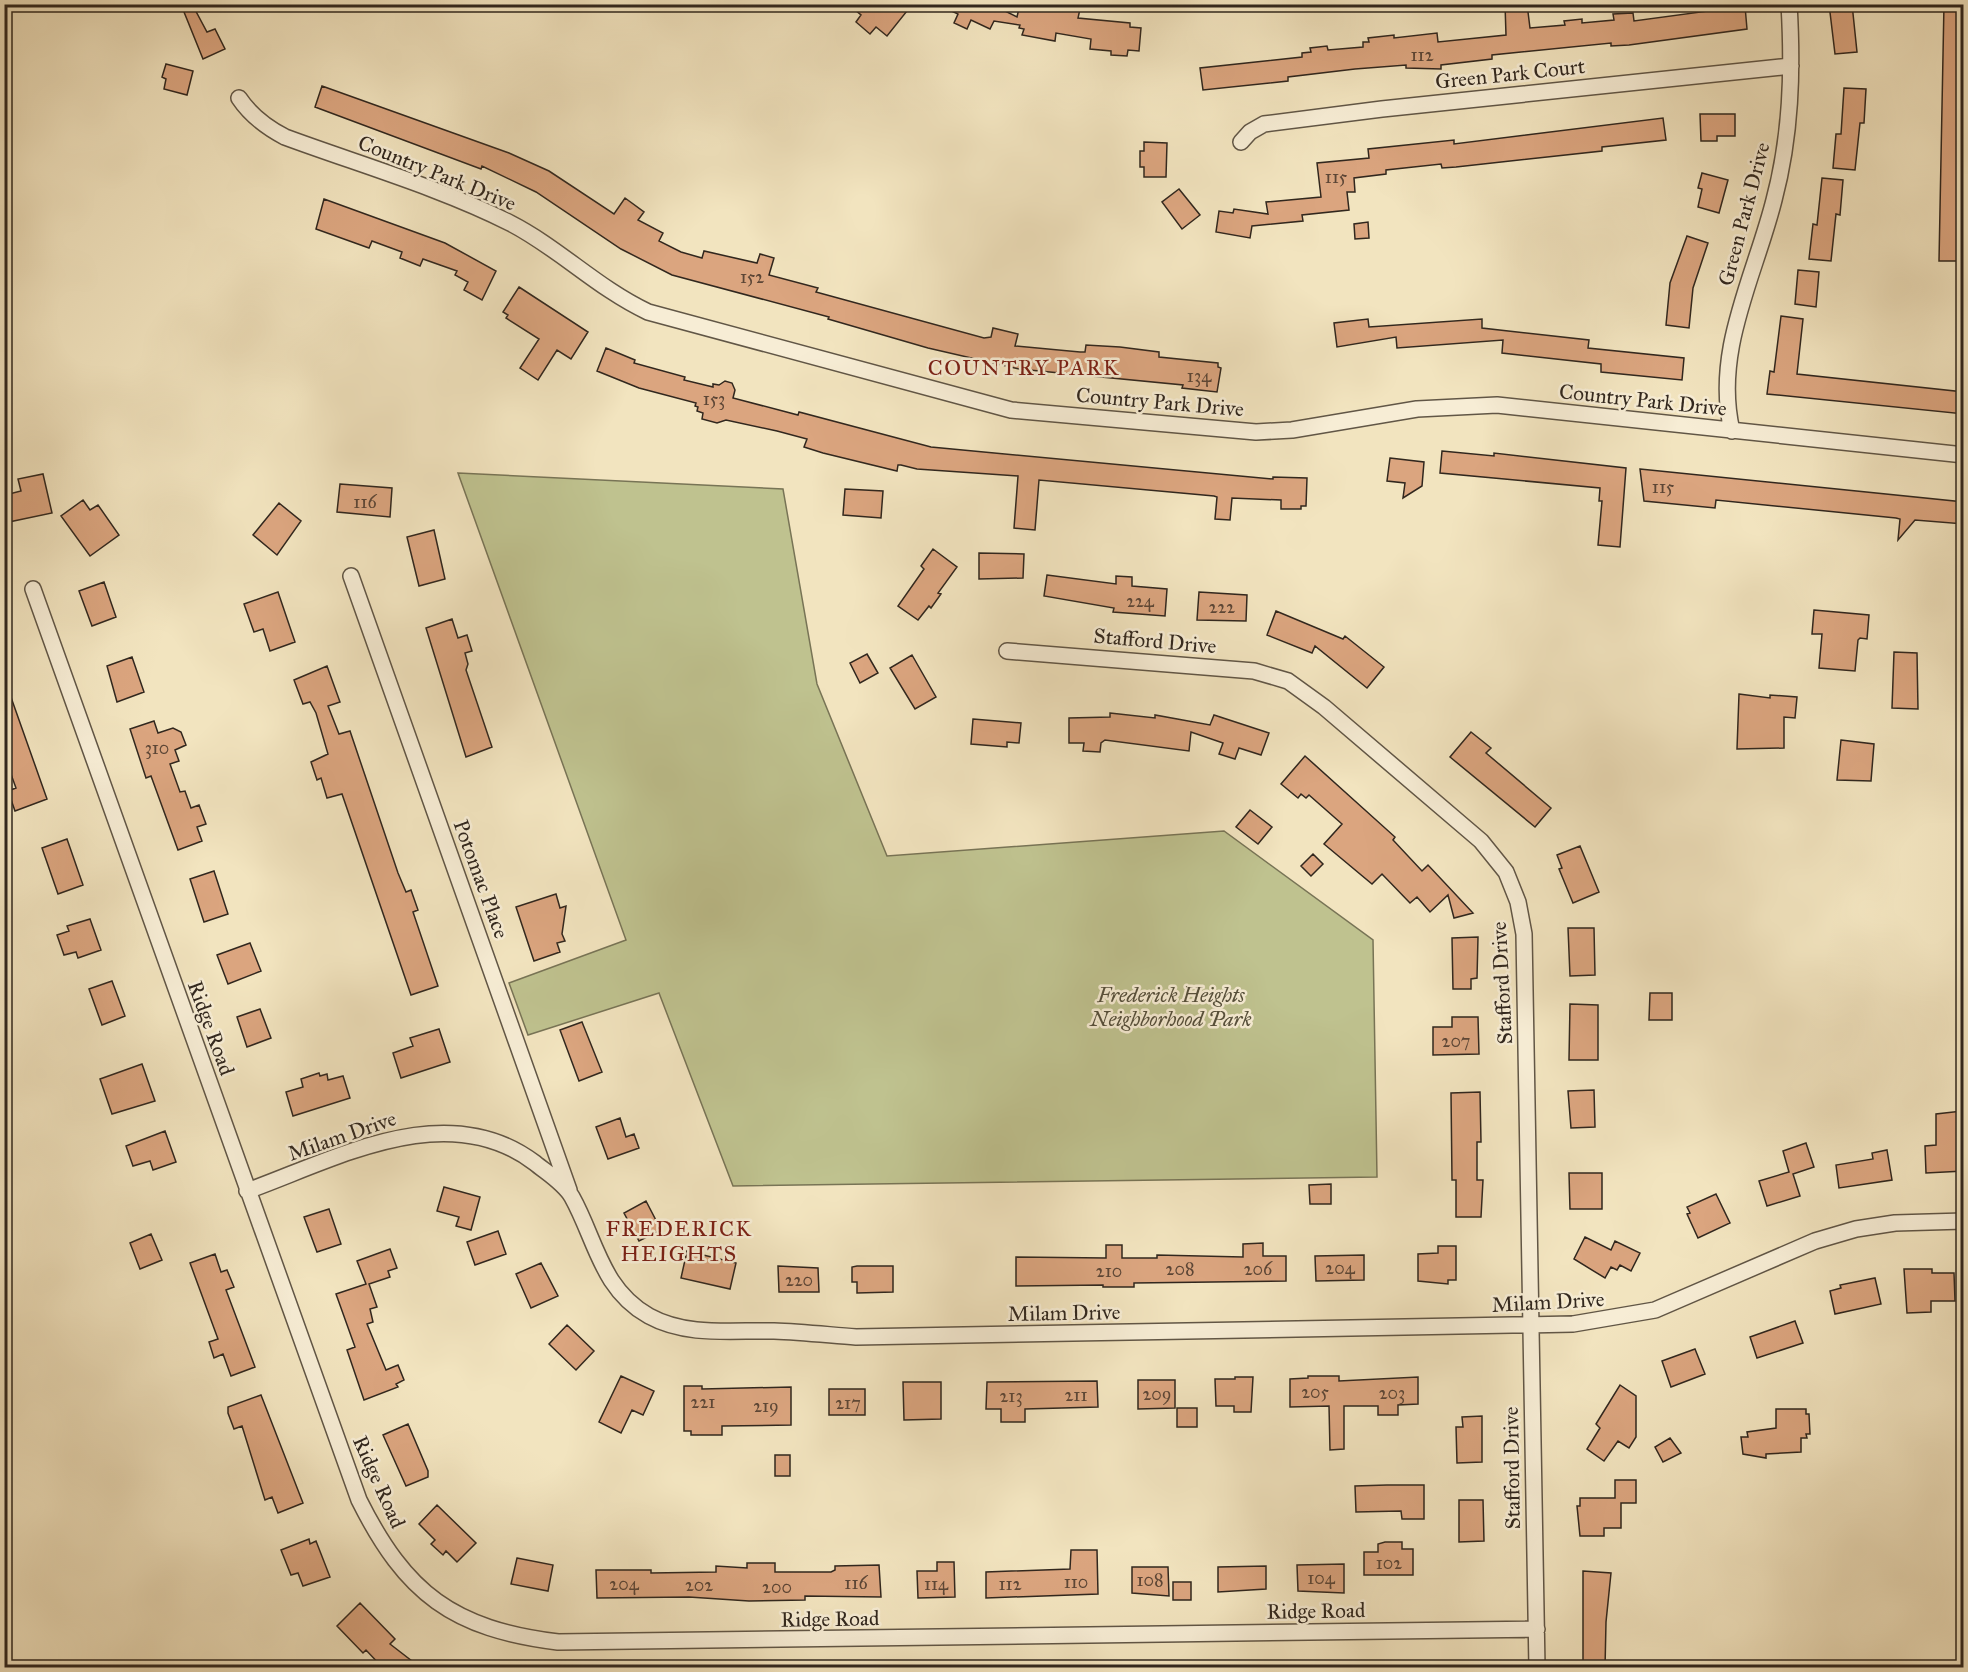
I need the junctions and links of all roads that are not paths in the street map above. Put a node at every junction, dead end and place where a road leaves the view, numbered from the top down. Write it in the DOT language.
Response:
graph roads {
  1 [pos="1788,4"];
  2 [pos="1791,66"];
  3 [pos="239,98"];
  4 [pos="1241,141"];
  5 [pos="1732,431"];
  6 [pos="1964,455"];
  7 [pos="351,576"];
  8 [pos="33,589"];
  9 [pos="1008,651"];
  10 [pos="247,1191"];
  11 [pos="571,1195"];
  12 [pos="1964,1221"];
  13 [pos="1530,1325"];
  14 [pos="1537,1629"];
  15 [pos="1537,1668"];
  1 -- 2 [label="street, Green Park Drive"];
  2 -- 4 [label="street, Green Park Court"];
  2 -- 5 [label="street, Green Park Drive"];
  3 -- 5 [label="street, Country Park Drive"];
  5 -- 6 [label="street, Country Park Drive"];
  7 -- 11 [label="street, Potomac Place"];
  8 -- 10 [label="street, Ridge Road"];
  9 -- 13 [label="street, Stafford Drive"];
  10 -- 11 [label="street, Milam Drive"];
  10 -- 14 [label="street, Ridge Road"];
  11 -- 13 [label="street, Milam Drive"];
  12 -- 13 [label="street, Milam Drive"];
  13 -- 14 [label="street, Stafford Drive"];
  14 -- 15 [label="street, Stafford Drive"];
}
